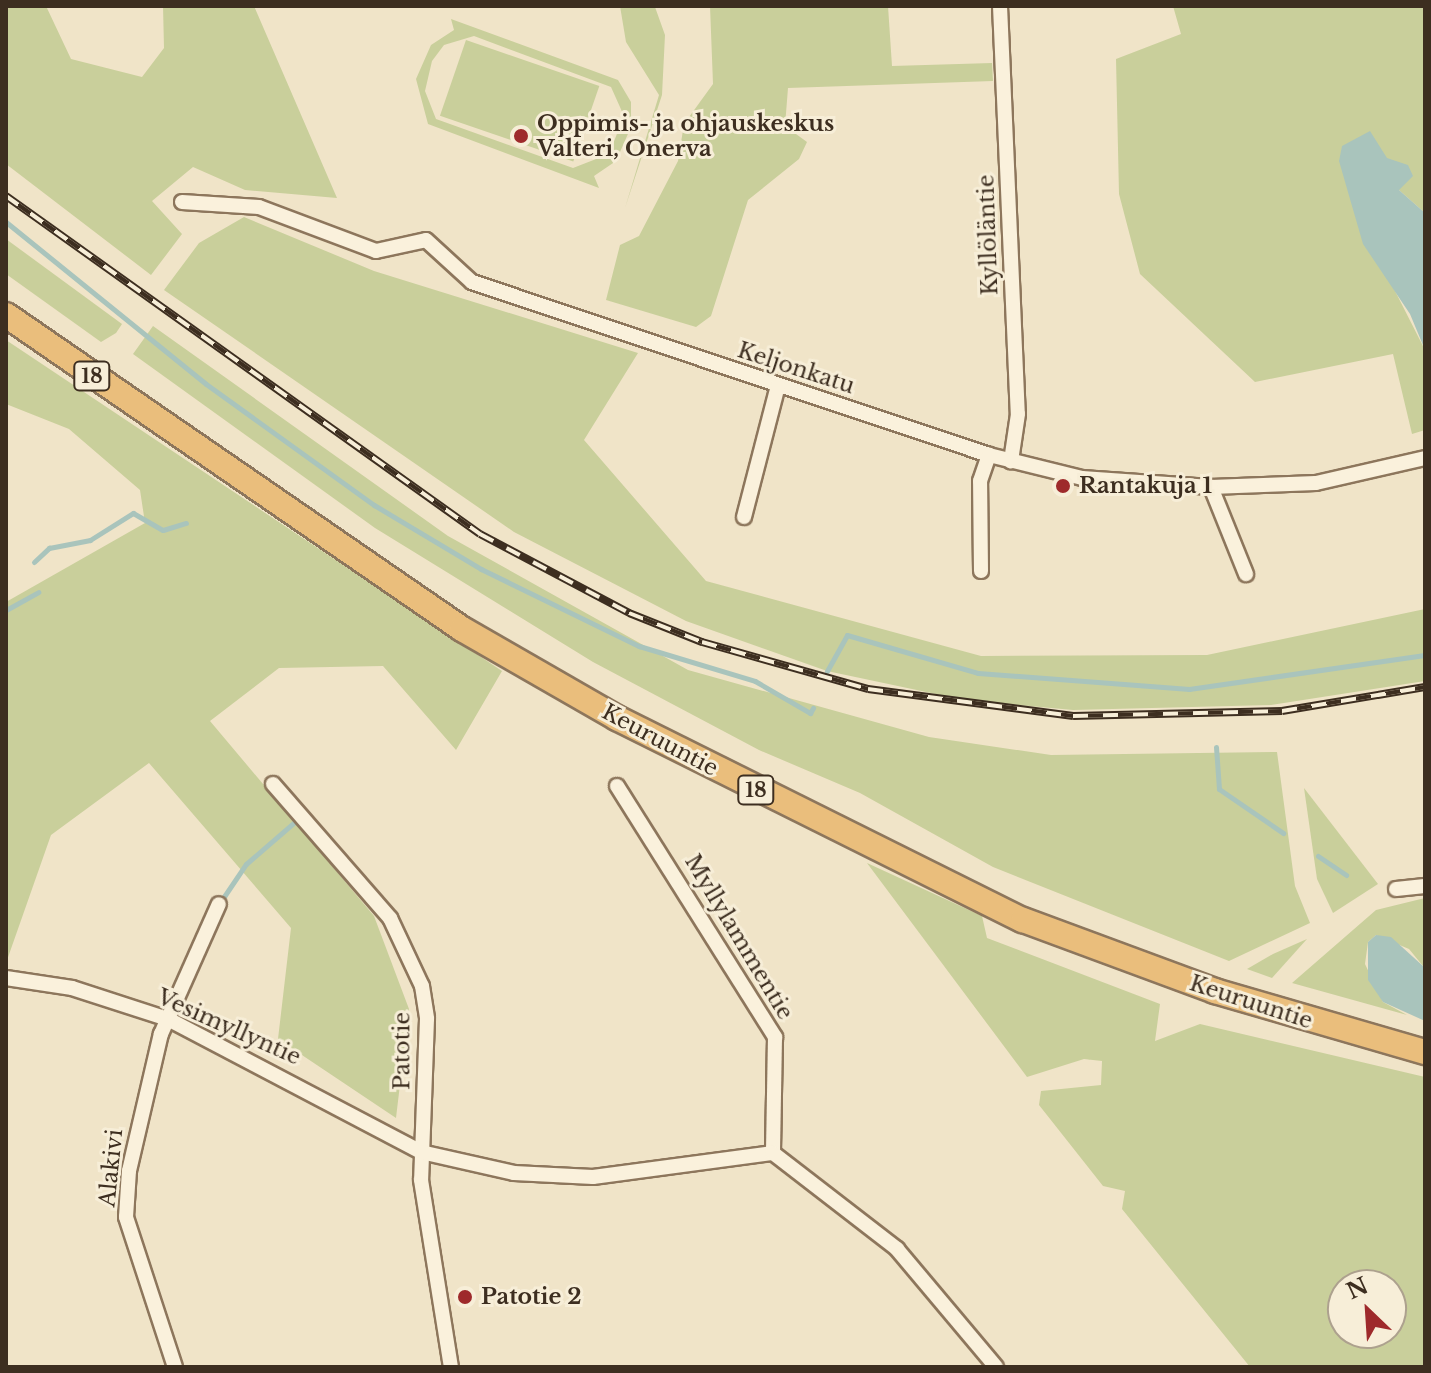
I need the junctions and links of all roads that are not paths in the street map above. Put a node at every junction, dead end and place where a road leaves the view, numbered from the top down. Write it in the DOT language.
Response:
graph roads {
  1 [pos="1000,6"];
  2 [pos="182,202"];
  3 [pos="6,312"];
  4 [pos="778,386"];
  5 [pos="989,455"];
  6 [pos="1425,458"];
  7 [pos="1011,461"];
  8 [pos="1211,487"];
  9 [pos="744,517"];
  10 [pos="981,571"];
  11 [pos="1246,574"];
  12 [pos="273,784"];
  13 [pos="617,786"];
  14 [pos="1425,886"];
  15 [pos="1396,889"];
  16 [pos="219,904"];
  17 [pos="6,978"];
  18 [pos="168,1019"];
  19 [pos="1425,1052"];
  20 [pos="421,1152"];
  21 [pos="773,1153"];
  22 [pos="175,1367"];
  23 [pos="451,1367"];
  24 [pos="996,1367"];
  1 -- 7 [label="street, Kyllöläntie"];
  2 -- 4 [label="street, Keljonkatu"];
  3 -- 19 [label="highway, Keuruuntie / 18"];
  4 -- 5 [label="street, Keljonkatu"];
  4 -- 9 [label="street"];
  5 -- 7 [label="street, Keljonkatu"];
  5 -- 10 [label="street"];
  6 -- 8 [label="street, Keljonkatu"];
  7 -- 8 [label="street, Keljonkatu"];
  8 -- 11 [label="street"];
  12 -- 20 [label="street, Patotie"];
  13 -- 21 [label="street, Myllylammentie"];
  14 -- 15 [label="street"];
  16 -- 18 [label="street, Alakivi"];
  17 -- 18 [label="street, Vesimyllyntie"];
  18 -- 20 [label="street, Vesimyllyntie"];
  18 -- 22 [label="street, Alakivi"];
  20 -- 21 [label="street"];
  20 -- 23 [label="street, Patotie"];
  21 -- 24 [label="street"];
}
